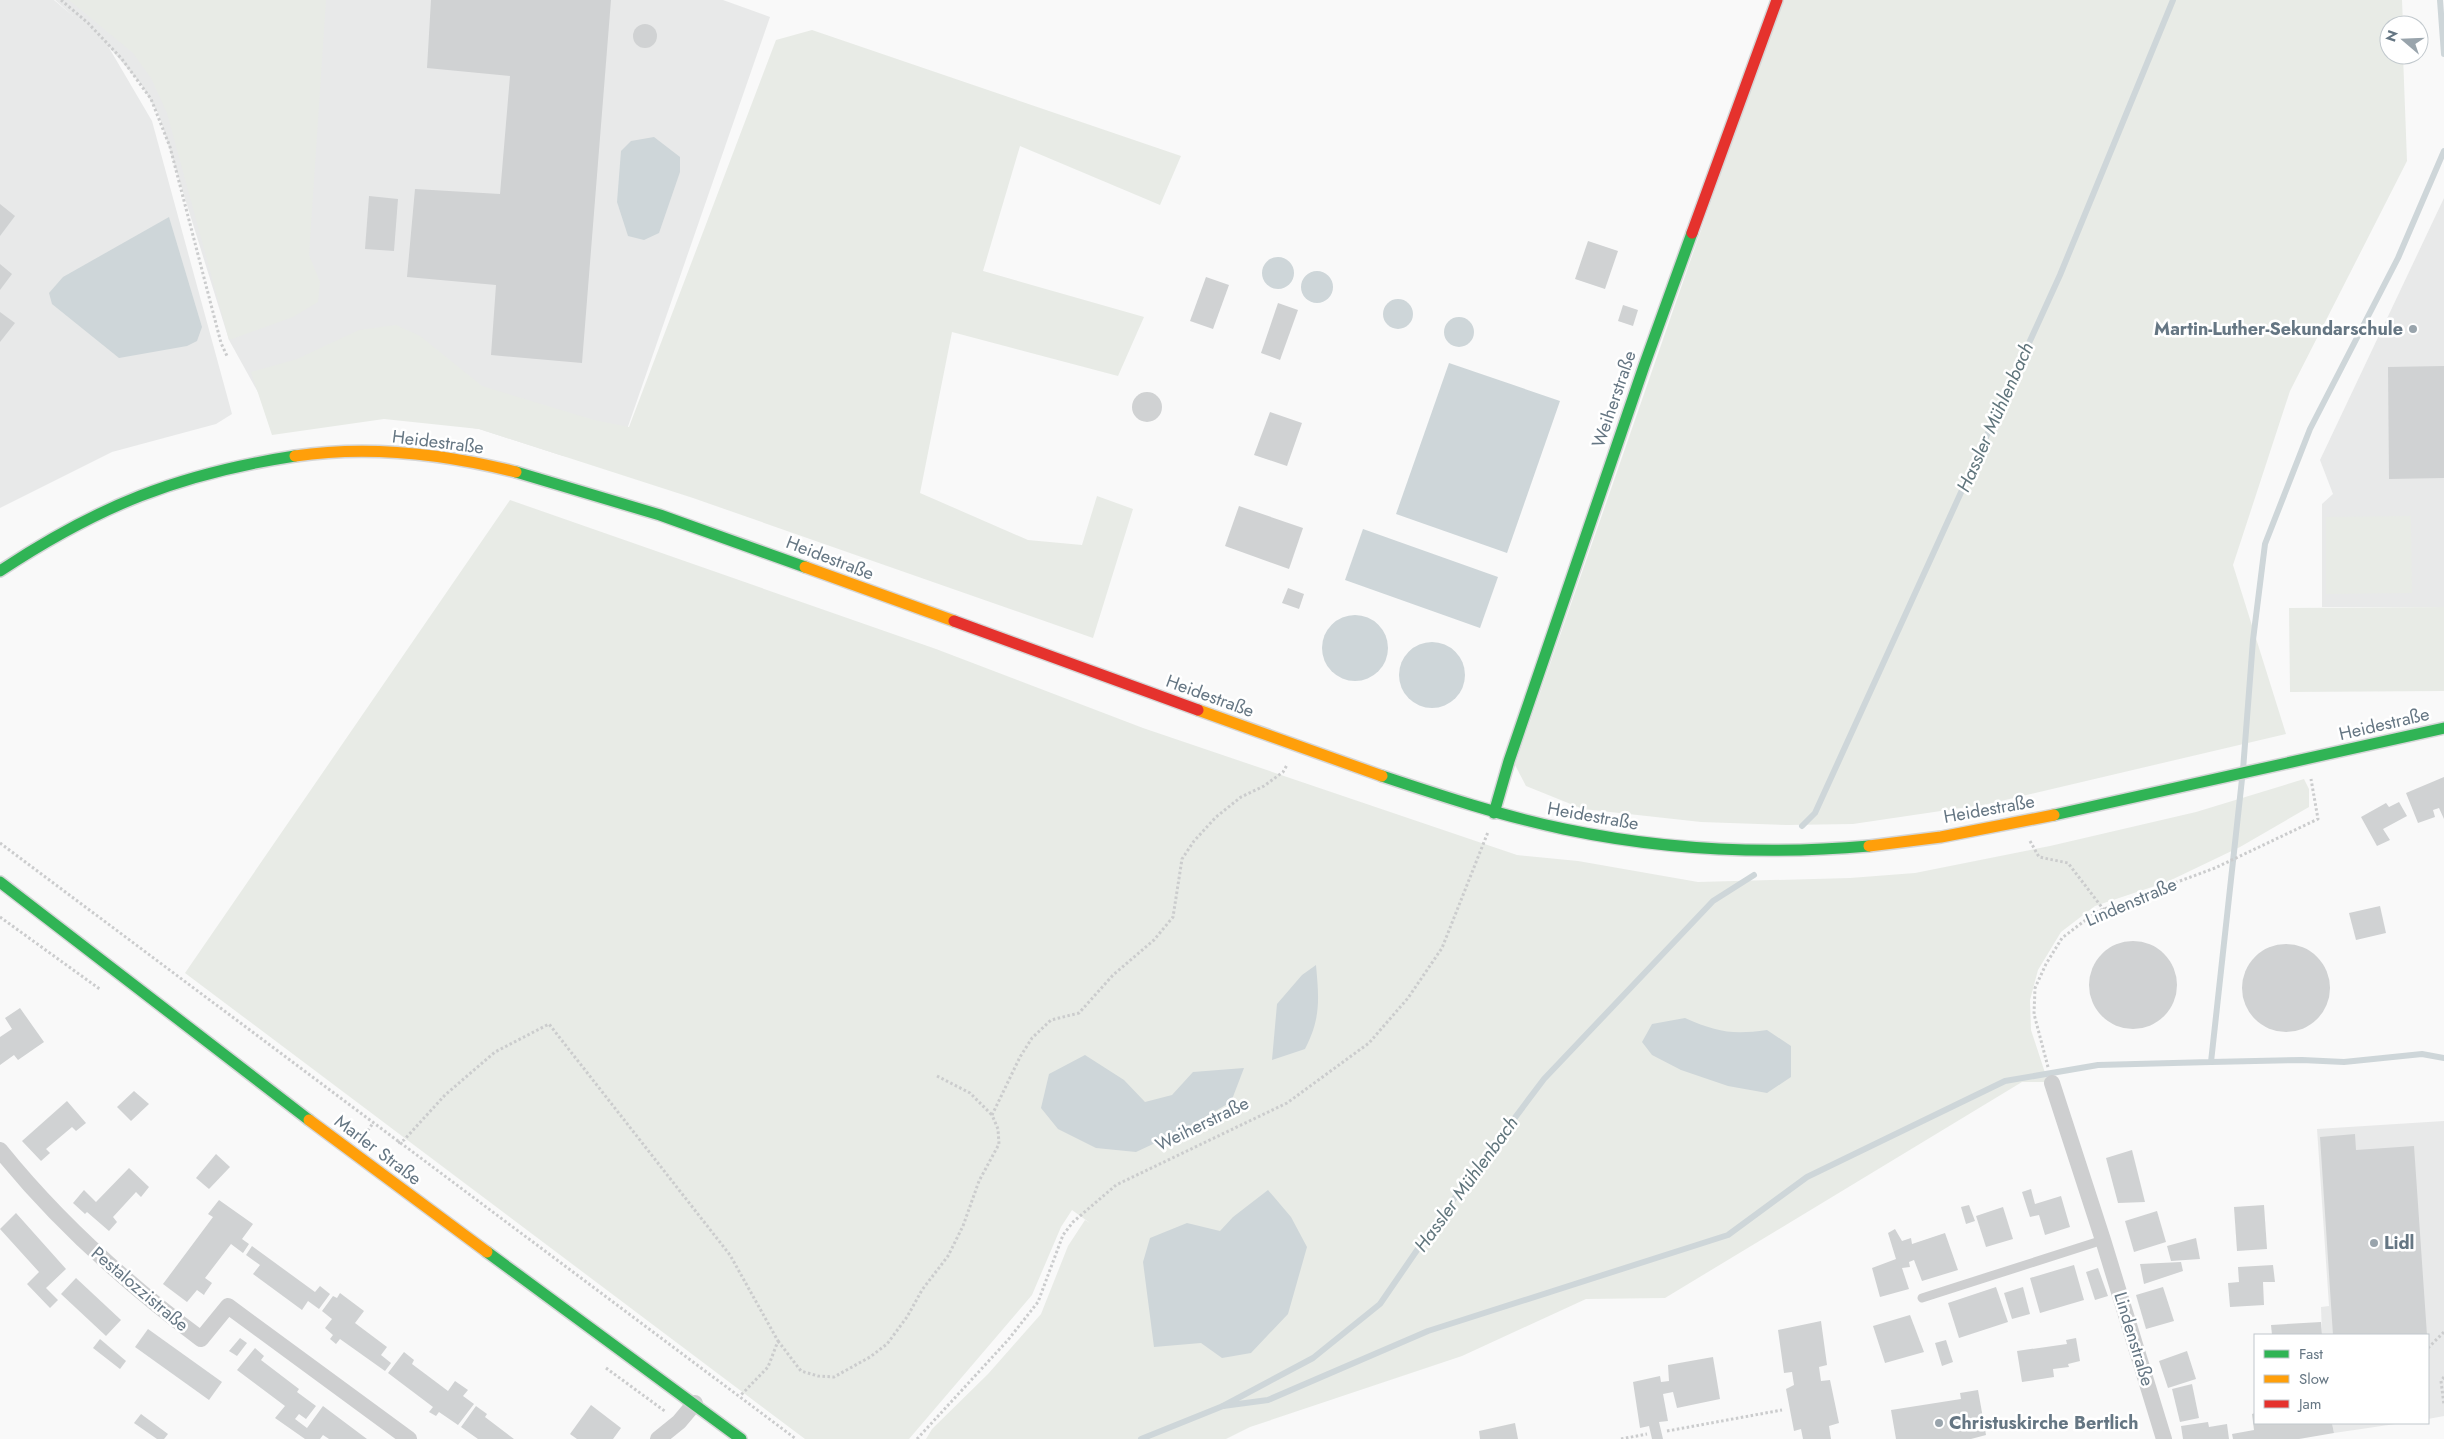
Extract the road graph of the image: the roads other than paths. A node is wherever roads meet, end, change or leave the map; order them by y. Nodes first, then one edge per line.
1 (1777, 0) edge
2 (0, 571) edge
3 (2444, 728) edge
4 (1494, 813) junction
5 (0, 881) edge
6 (2052, 1084) dead end
7 (0, 1150) edge
8 (2103, 1240) junction
9 (1922, 1298) dead end
10 (695, 1403) junction
11 (409, 1439) edge
12 (658, 1439) edge
13 (741, 1439) edge
14 (2164, 1439) edge

1 - 4 main road, Weiherstraße
2 - 4 main road, Heidestraße
3 - 4 main road, Heidestraße
5 - 10 main road, Marler Straße
6 - 8 street, Lindenstraße
7 - 11 street, Pestalozzistraße
8 - 9 lane
8 - 14 street, Lindenstraße
10 - 12 street
10 - 13 main road, Marler Straße

